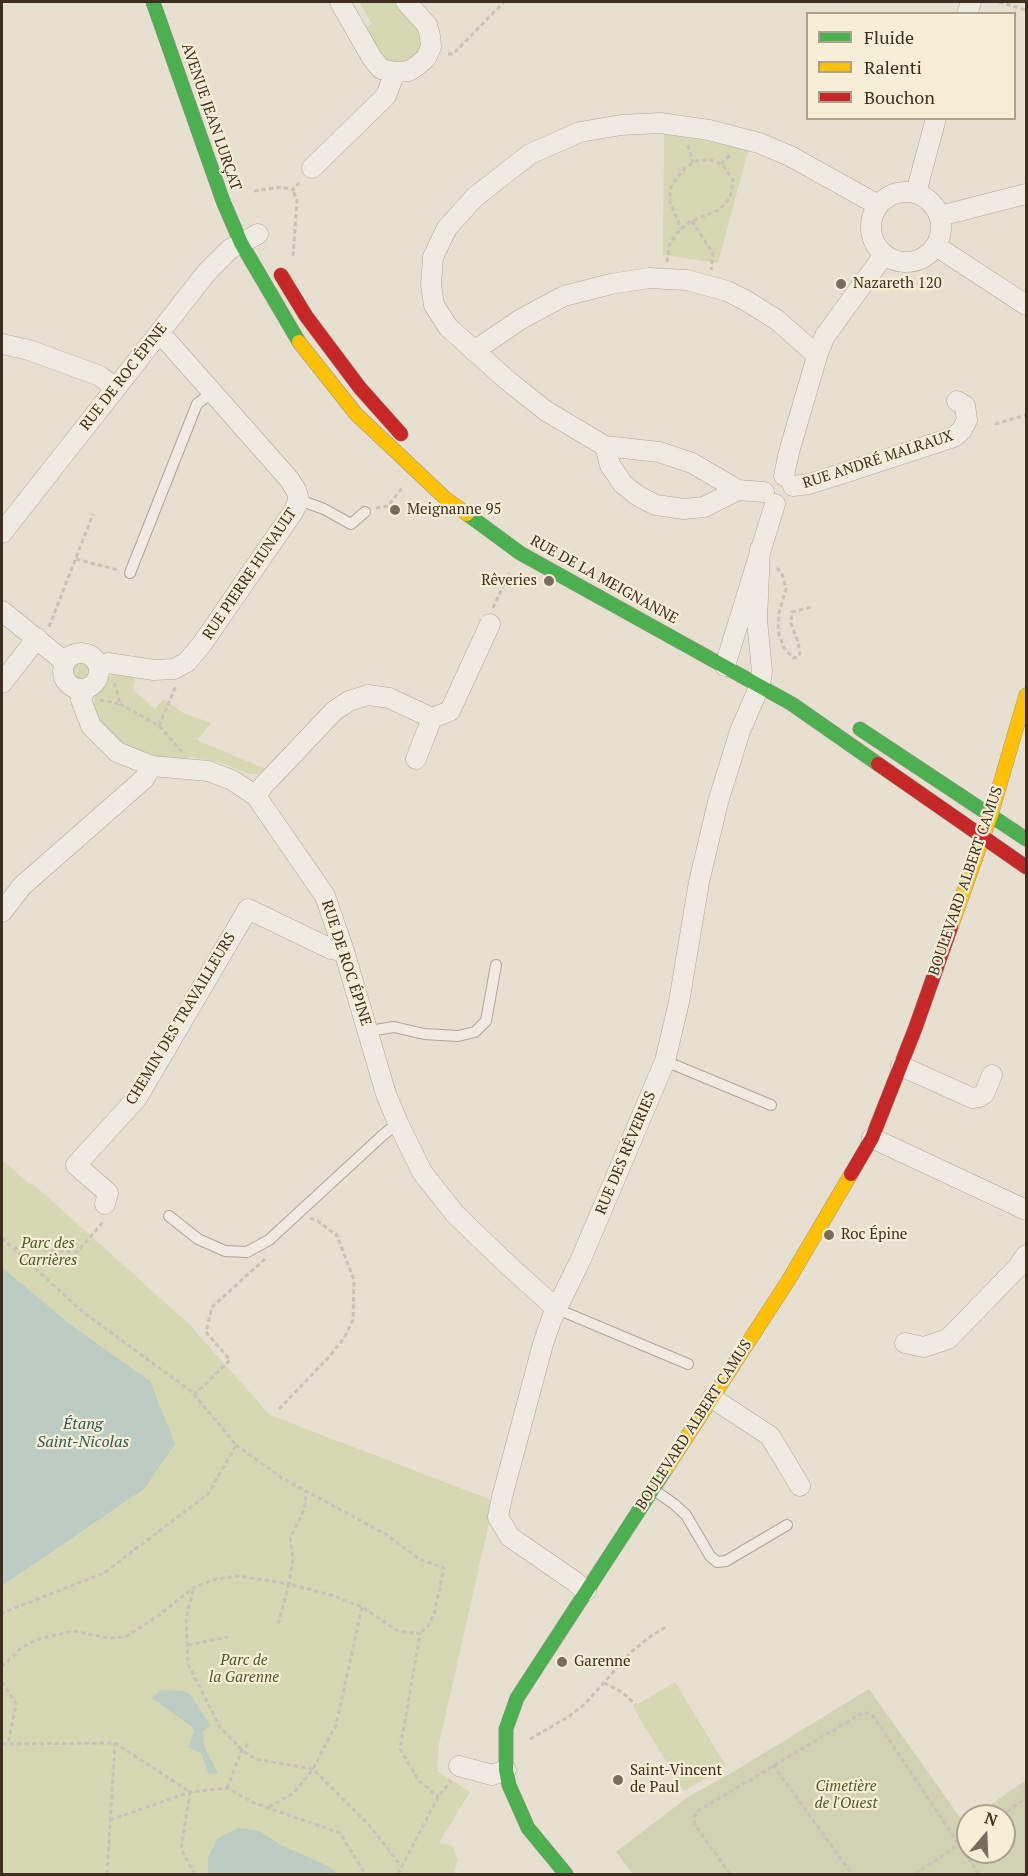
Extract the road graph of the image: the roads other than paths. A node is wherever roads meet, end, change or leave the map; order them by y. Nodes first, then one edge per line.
1 (153, 2) edge
2 (340, 2) edge
3 (406, 2) edge
4 (395, 72) junction
5 (935, 120) edge
6 (312, 168) road end
7 (916, 193) junction
8 (1026, 194) edge
9 (878, 206) junction
10 (940, 216) junction
11 (254, 236) junction
12 (936, 246) junction
13 (884, 255) junction
14 (275, 264) dead end
15 (1026, 305) edge
16 (158, 334) junction
17 (2, 344) edge
18 (474, 351) junction
19 (818, 353) junction
20 (115, 388) junction
21 (211, 393) junction
22 (957, 401) dead end
23 (410, 443) dead end
24 (605, 446) junction
25 (789, 481) junction
26 (738, 490) junction
27 (769, 498) junction
28 (299, 500) junction
29 (365, 512) road end
30 (2, 533) edge
31 (760, 549) junction
32 (130, 573) road end
33 (2, 611) edge
34 (490, 624) road end
35 (42, 635) junction
36 (724, 655) junction
37 (65, 662) junction
38 (106, 671) junction
39 (765, 678) junction
40 (2, 683) edge
41 (89, 694) junction
42 (1026, 694) edge
43 (432, 718) junction
44 (851, 723) dead end
45 (416, 759) dead end
46 (152, 766) junction
47 (256, 796) junction
48 (991, 815) junction
49 (983, 837) junction
50 (1026, 839) edge
51 (1026, 867) edge
52 (2, 912) edge
53 (344, 951) junction
54 (496, 965) dead end
55 (369, 1031) junction
56 (665, 1062) junction
57 (901, 1066) junction
58 (992, 1075) dead end
59 (771, 1105) dead end
60 (398, 1123) junction
61 (872, 1138) junction
62 (105, 1204) road end
63 (1026, 1210) edge
64 (169, 1216) dead end
65 (1026, 1255) edge
66 (559, 1307) junction
67 (905, 1343) dead end
68 (688, 1364) dead end
69 (712, 1398) junction
70 (800, 1486) dead end
71 (652, 1489) junction
72 (787, 1525) dead end
73 (586, 1591) junction
74 (459, 1766) road end
75 (507, 1778) junction
76 (566, 1875) edge

1 - 11 street, AVENUE JEAN LURÇAT
2 - 4 street
3 - 4 street
4 - 6 street
5 - 7 street
7 - 9 street
7 - 10 street
8 - 10 street
9 - 13 street
9 - 18 street
10 - 12 street
11 - 16 street, RUE DE ROC ÉPINE
11 - 36 street, RUE DE LA MEIGNANNE
12 - 13 street
12 - 15 street
13 - 19 street
14 - 23 street
16 - 20 street, RUE DE ROC ÉPINE
16 - 21 street, RUE PIERRE HUNAULT
17 - 20 street
18 - 19 street
18 - 24 street
19 - 25 street
20 - 30 street, RUE DE ROC ÉPINE
21 - 28 street, RUE PIERRE HUNAULT
21 - 32 lane
22 - 25 street, RUE ANDRÉ MALRAUX
24 - 26 street
24 - 26 street
25 - 27 street
26 - 27 street
27 - 31 street
28 - 29 lane
28 - 38 street, RUE PIERRE HUNAULT
31 - 36 street
31 - 39 street
33 - 35 street
34 - 43 street
35 - 37 street
35 - 40 street
36 - 39 street, RUE DE LA MEIGNANNE
37 - 38 street
37 - 41 street
38 - 41 street
39 - 49 street, RUE DE LA MEIGNANNE
39 - 56 street, RUE DES RÊVERIES
41 - 46 street, RUE DE ROC ÉPINE
42 - 48 street, BOULEVARD ALBERT CAMUS
43 - 45 street
43 - 47 street
44 - 48 street
46 - 47 street, RUE DE ROC ÉPINE
46 - 52 street
47 - 53 street, RUE DE ROC ÉPINE
48 - 49 street, BOULEVARD ALBERT CAMUS
48 - 50 street
49 - 51 street, RUE DE LA MEIGNANNE
49 - 57 street, BOULEVARD ALBERT CAMUS
53 - 55 street, RUE DE ROC ÉPINE
53 - 62 street, CHEMIN DES TRAVAILLEURS
54 - 55 lane
55 - 60 street, RUE DE ROC ÉPINE
56 - 59 lane
56 - 66 street, RUE DES RÊVERIES
57 - 58 street
57 - 61 street, BOULEVARD ALBERT CAMUS
60 - 64 lane
60 - 66 street, RUE DE ROC ÉPINE
61 - 63 street
61 - 69 street, BOULEVARD ALBERT CAMUS
65 - 67 street
66 - 68 lane
66 - 73 street, RUE DES RÊVERIES
69 - 70 street
69 - 71 street, BOULEVARD ALBERT CAMUS
71 - 72 lane
71 - 73 street, BOULEVARD ALBERT CAMUS
73 - 75 street, BOULEVARD ALBERT CAMUS
74 - 75 street
75 - 76 street

